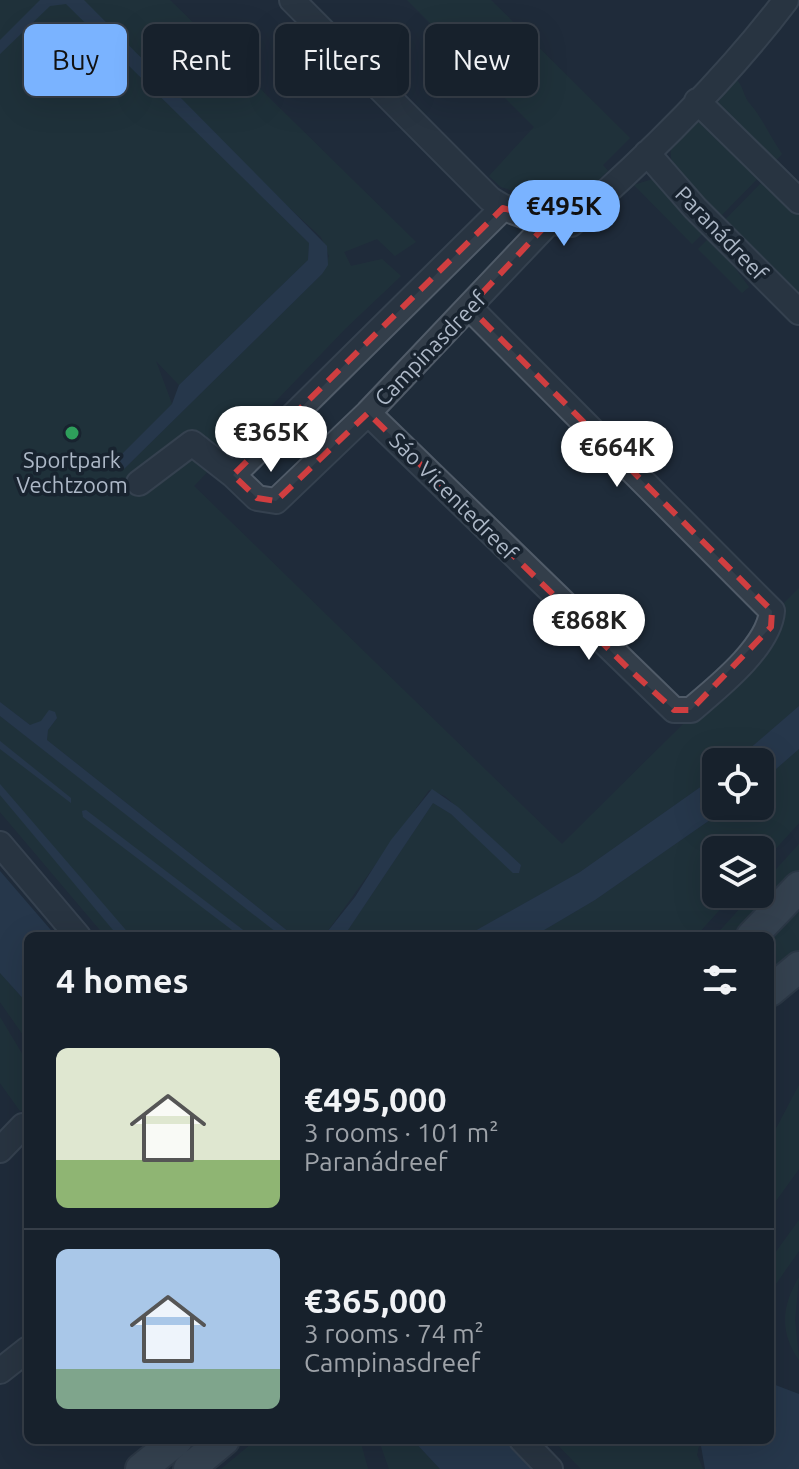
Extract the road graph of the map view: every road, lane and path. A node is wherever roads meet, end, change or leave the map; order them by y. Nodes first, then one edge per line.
1 (292, 0) edge
2 (786, 0) edge
3 (697, 101) junction
4 (647, 153) junction
5 (799, 201) edge
6 (497, 203) junction
7 (549, 222) junction
8 (469, 307) junction
9 (799, 312) edge
10 (368, 413) junction
11 (233, 475) junction
12 (139, 483) dead end
13 (0, 844) edge
14 (799, 887) edge
15 (75, 932) edge
16 (756, 932) edge
17 (799, 967) edge
18 (774, 988) edge
19 (24, 1127) edge
20 (0, 1150) edge
21 (24, 1352) edge
22 (0, 1371) edge
23 (172, 1444) edge
24 (219, 1444) edge
25 (526, 1444) edge
26 (141, 1469) edge
27 (189, 1469) edge
28 (550, 1469) edge

1 - 6 street
2 - 3 street
3 - 4 street
3 - 5 street
4 - 7 street
4 - 9 street, Paranádreef
6 - 7 street
6 - 11 street, Campinasdreef
7 - 8 street, Campinasdreef
8 - 10 street, Campinasdreef
8 - 10 street, Sáo Vicentedreef
10 - 11 street, Campinasdreef
11 - 12 street, Campinasdreef
13 - 15 street
14 - 16 main road
17 - 18 main road
19 - 20 street
21 - 22 street
23 - 26 main road
24 - 27 main road
25 - 28 street

